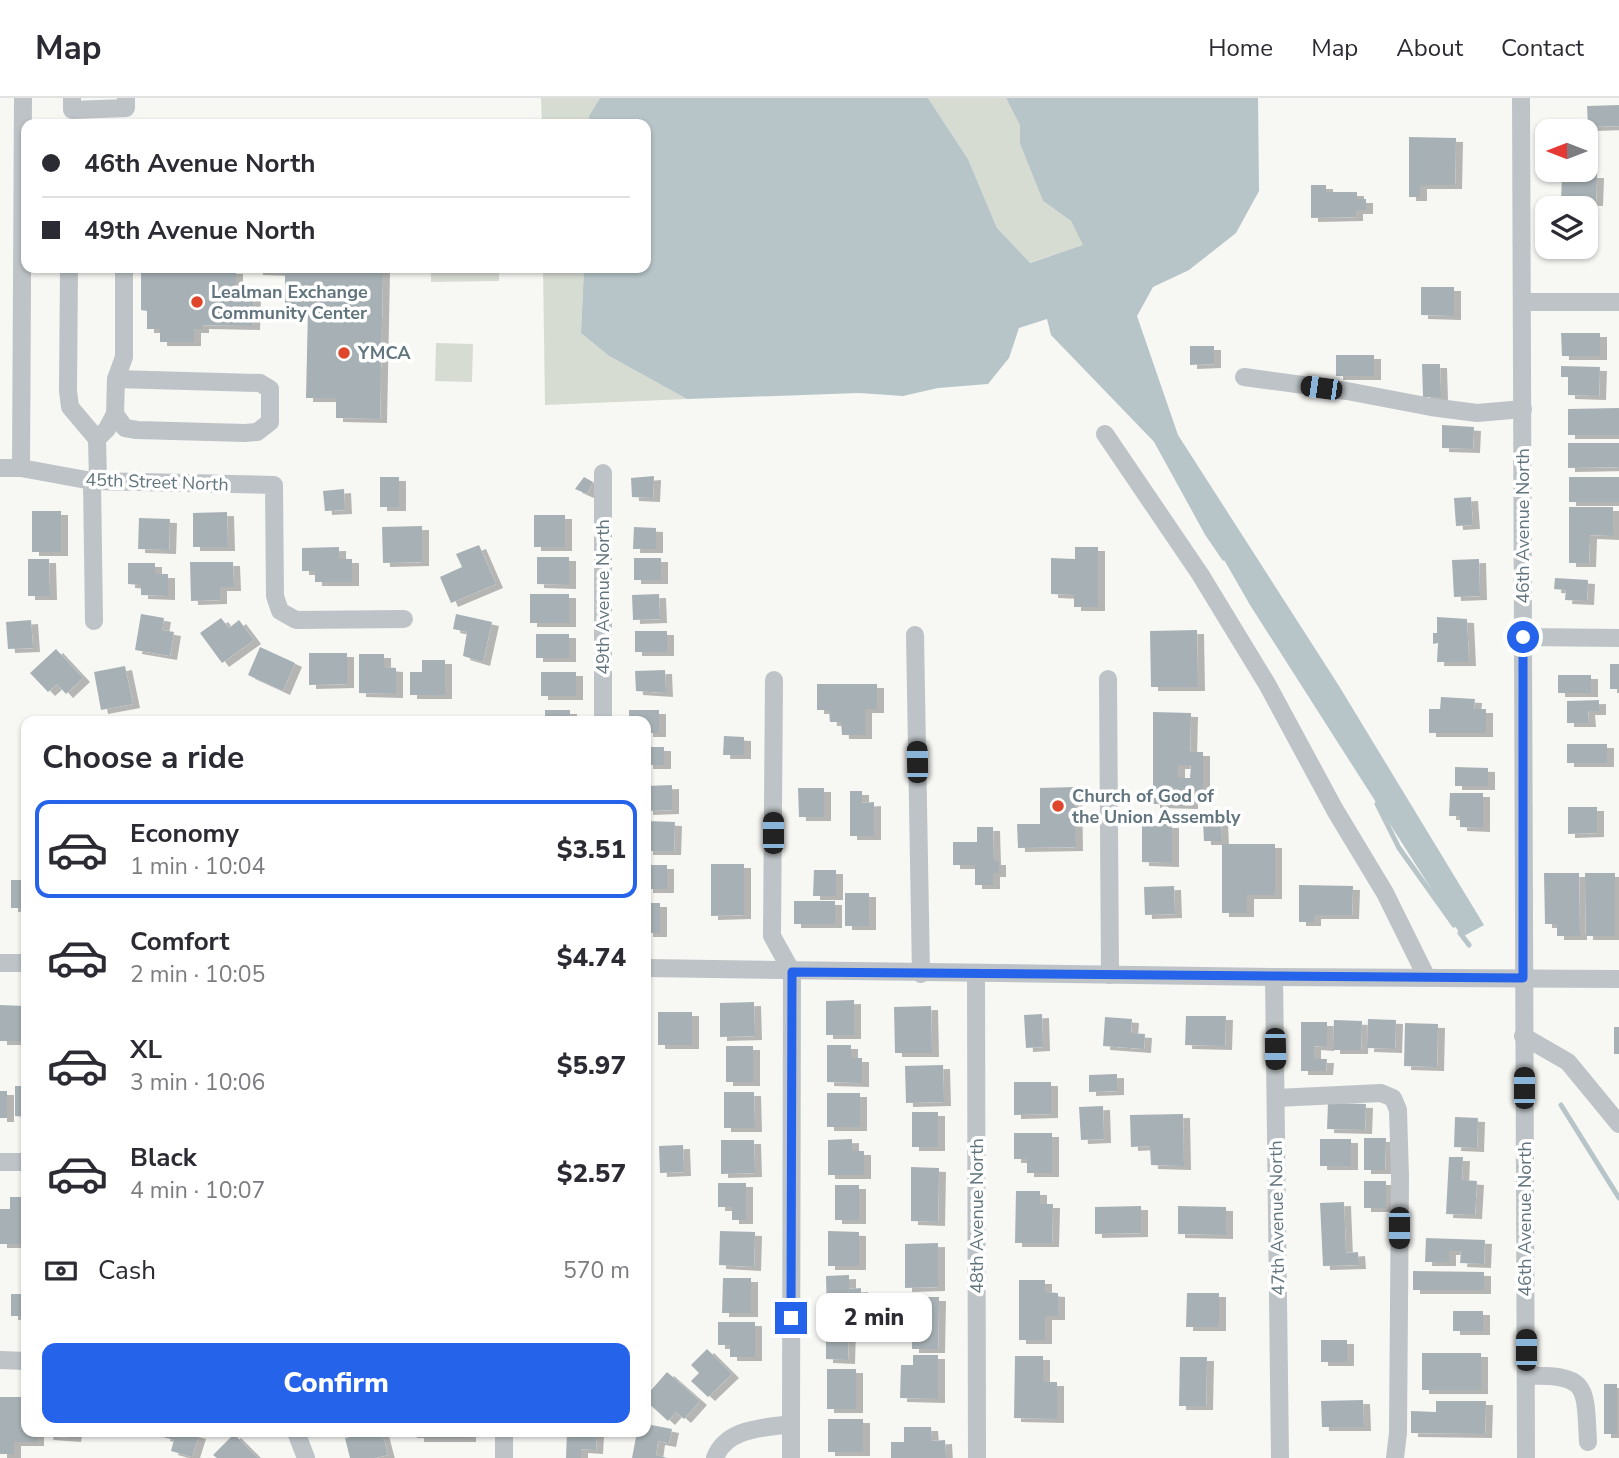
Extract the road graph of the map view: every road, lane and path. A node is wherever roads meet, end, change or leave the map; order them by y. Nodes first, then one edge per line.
1 (23, 98) edge
2 (72, 98) edge
3 (126, 98) edge
4 (1521, 98) edge
5 (23, 119) edge
6 (23, 273) edge
7 (69, 273) edge
8 (124, 273) edge
9 (1523, 302) junction
10 (1619, 302) edge
11 (1244, 377) dead end
12 (116, 379) junction
13 (1523, 409) junction
14 (115, 414) junction
15 (1105, 434) dead end
16 (97, 439) junction
17 (0, 468) edge
18 (21, 468) junction
19 (603, 473) dead end
20 (95, 481) junction
21 (404, 618) dead end
22 (94, 621) dead end
23 (915, 635) dead end
24 (1523, 637) junction
25 (1619, 638) edge
26 (1108, 679) dead end
27 (774, 680) dead end
28 (603, 716) edge
29 (0, 963) edge
30 (21, 963) edge
31 (651, 968) edge
32 (792, 972) junction
33 (921, 974) junction
34 (976, 974) junction
35 (1110, 975) junction
36 (1275, 977) junction
37 (1427, 978) junction
38 (1523, 978) junction
39 (1619, 979) edge
40 (1523, 1036) junction
41 (1276, 1098) junction
42 (1619, 1124) edge
43 (0, 1162) edge
44 (21, 1162) edge
45 (0, 1360) edge
46 (21, 1360) edge
47 (1526, 1376) junction
48 (791, 1424) junction
49 (298, 1437) edge
50 (504, 1437) edge
51 (1587, 1443) dead end
52 (306, 1458) edge
53 (505, 1458) edge
54 (715, 1458) edge
55 (791, 1458) edge
56 (977, 1458) edge
57 (1280, 1458) edge
58 (1395, 1458) edge
59 (1526, 1458) edge

1 - 5 street
2 - 3 street
4 - 9 street, 46th Avenue North
6 - 18 street
7 - 16 street
8 - 12 street
9 - 10 street
9 - 13 street, 46th Avenue North
11 - 13 street
12 - 14 street
12 - 14 street
13 - 24 street, 46th Avenue North
14 - 16 street
15 - 37 street
16 - 20 street
17 - 18 street, 45th Street North
18 - 20 street, 45th Street North
19 - 28 street, 49th Avenue North
20 - 21 street, 45th Street North
20 - 22 street
23 - 33 street
24 - 25 street
24 - 38 street, 46th Avenue North
26 - 35 street
27 - 32 street
29 - 30 street
31 - 32 street
32 - 33 street
32 - 48 street
33 - 34 street
34 - 35 street
34 - 56 street, 48th Avenue North
35 - 36 street
36 - 37 street
36 - 41 street, 47th Avenue North
37 - 38 street
38 - 39 street
38 - 40 street, 46th Avenue North
40 - 42 street
40 - 47 street, 46th Avenue North
41 - 57 street, 47th Avenue North
41 - 58 street
43 - 44 street
45 - 46 street
47 - 51 street
47 - 59 street, 46th Avenue North
48 - 54 street
48 - 55 street
49 - 52 street
50 - 53 street

